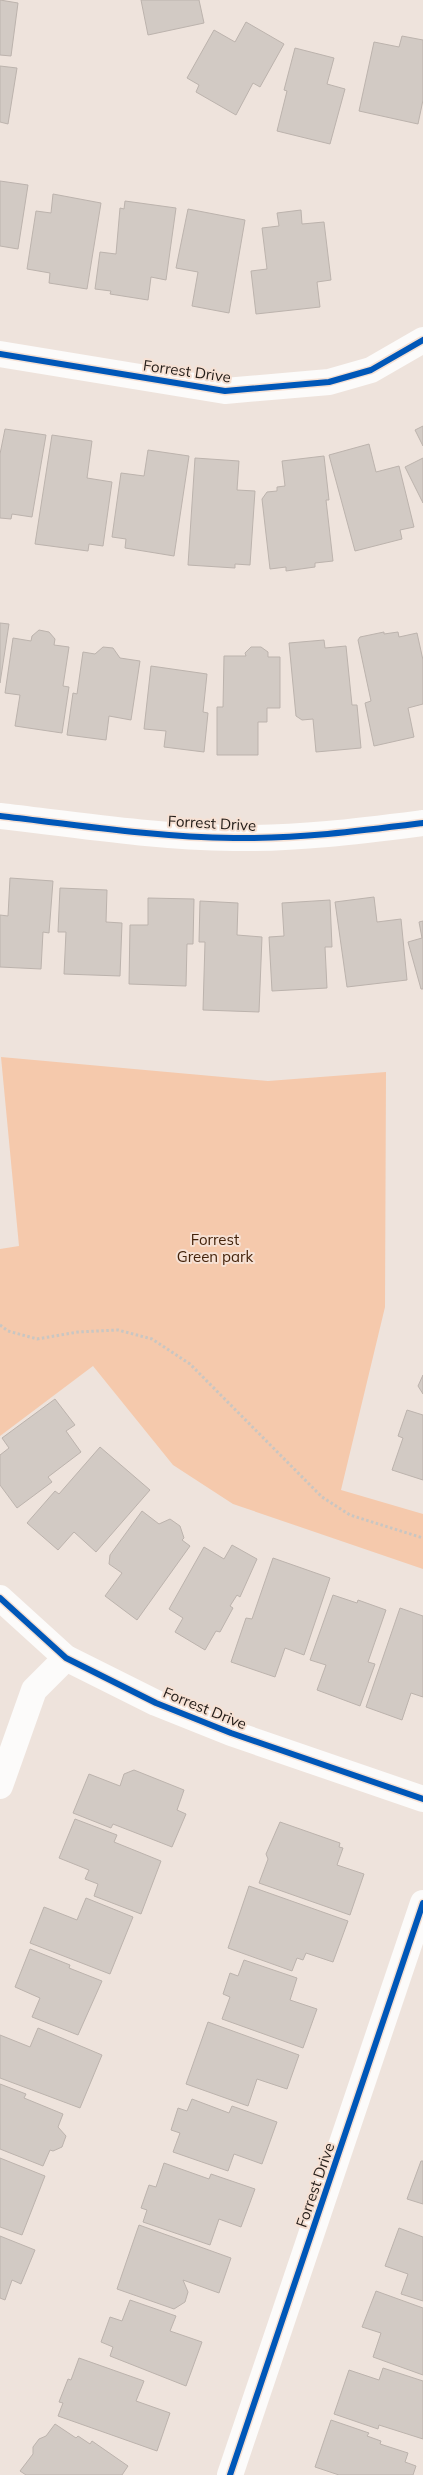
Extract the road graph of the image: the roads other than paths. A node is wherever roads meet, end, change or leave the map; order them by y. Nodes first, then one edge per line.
1 (423, 340) edge
2 (0, 354) edge
3 (0, 816) edge
4 (423, 823) edge
5 (0, 1598) edge
6 (66, 1658) junction
7 (0, 1786) edge
8 (423, 1799) edge
9 (423, 1903) edge
10 (230, 2475) edge

1 - 2 street, Forrest Drive
3 - 4 street, Forrest Drive
5 - 6 street, Forrest Drive
6 - 7 street
6 - 8 street, Forrest Drive
9 - 10 street, Forrest Drive

